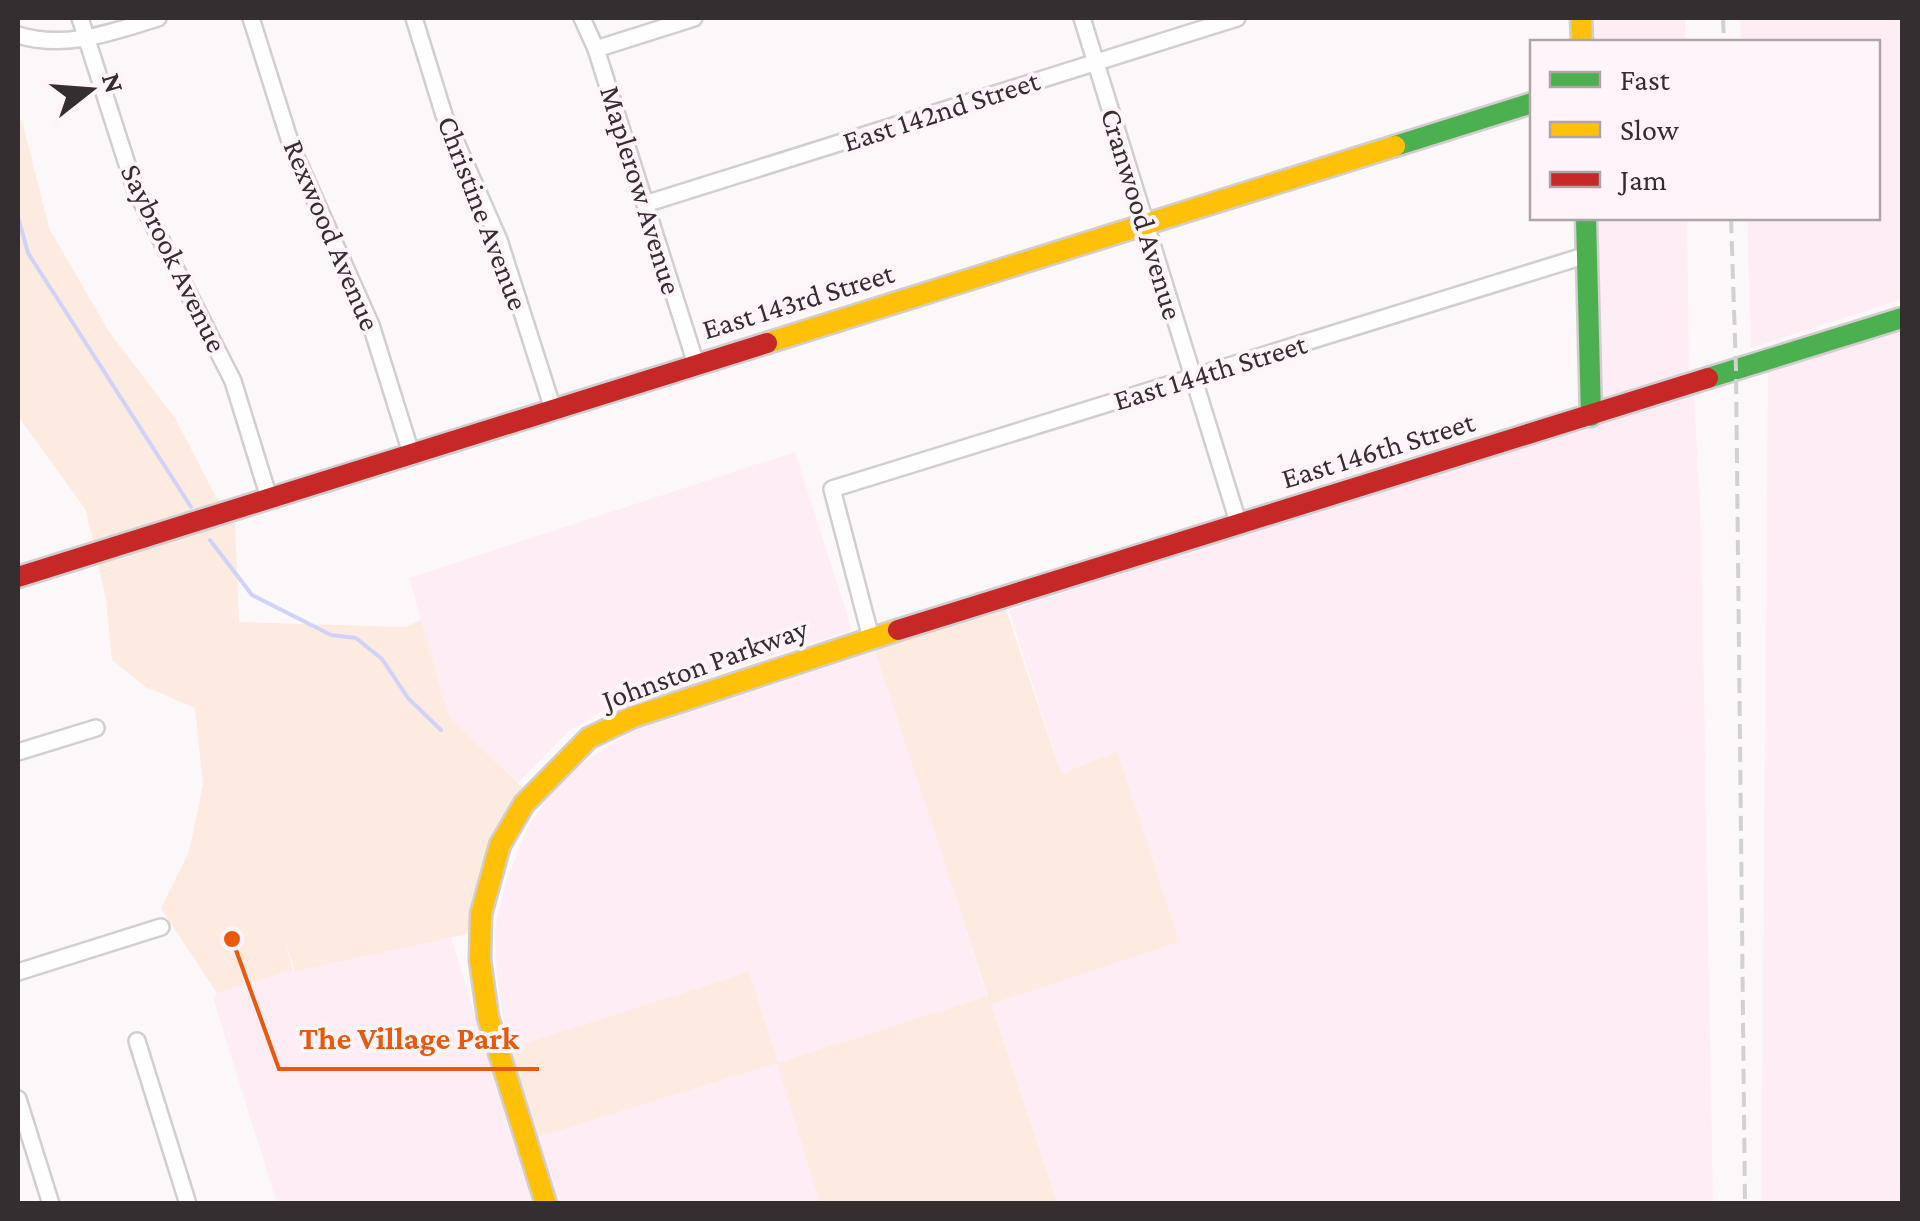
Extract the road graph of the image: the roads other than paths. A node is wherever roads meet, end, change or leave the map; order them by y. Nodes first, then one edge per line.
1 (80, 18) edge
2 (158, 18) edge
3 (251, 18) edge
4 (414, 18) edge
5 (582, 18) edge
6 (694, 18) edge
7 (1082, 18) edge
8 (1237, 18) edge
9 (18, 35) edge
10 (87, 40) junction
11 (596, 49) junction
12 (1096, 62) junction
13 (1530, 104) edge
14 (645, 204) junction
15 (1586, 220) edge
16 (1145, 224) junction
17 (1587, 255) junction
18 (1902, 318) edge
19 (696, 364) junction
20 (1192, 377) junction
21 (553, 409) junction
22 (1590, 416) junction
23 (411, 454) junction
24 (269, 498) junction
25 (1239, 525) junction
26 (18, 577) edge
27 (871, 638) junction
28 (96, 728) dead end
29 (18, 752) edge
30 (161, 927) dead end
31 (18, 972) edge
32 (137, 1041) dead end
33 (18, 1099) edge
34 (51, 1204) edge
35 (188, 1204) edge
36 (546, 1204) edge

1 - 10 street, Saybrook Avenue
2 - 10 street
3 - 23 street, Rexwood Avenue
4 - 21 street, Christine Avenue
5 - 11 street, Maplerow Avenue
6 - 11 street
7 - 12 street, Cranwood Avenue
8 - 12 street, East 142nd Street
9 - 10 street
10 - 24 street, Saybrook Avenue
11 - 14 street, Maplerow Avenue
12 - 14 street, East 142nd Street
12 - 16 street, Cranwood Avenue
13 - 16 street, East 143rd Street
14 - 19 street, Maplerow Avenue
15 - 17 street
16 - 19 street, East 143rd Street
16 - 20 street, Cranwood Avenue
17 - 20 street, East 144th Street
17 - 22 street
18 - 22 street, East 146th Street
19 - 21 street, East 143rd Street
20 - 25 street, Cranwood Avenue
20 - 27 street, East 144th Street
21 - 23 street, East 143rd Street
22 - 25 street, East 146th Street
23 - 24 street, East 143rd Street
24 - 26 street, East 143rd Street
25 - 27 street, East 146th Street
27 - 36 street, Johnston Parkway
28 - 29 street
30 - 31 street
32 - 35 street
33 - 34 street

